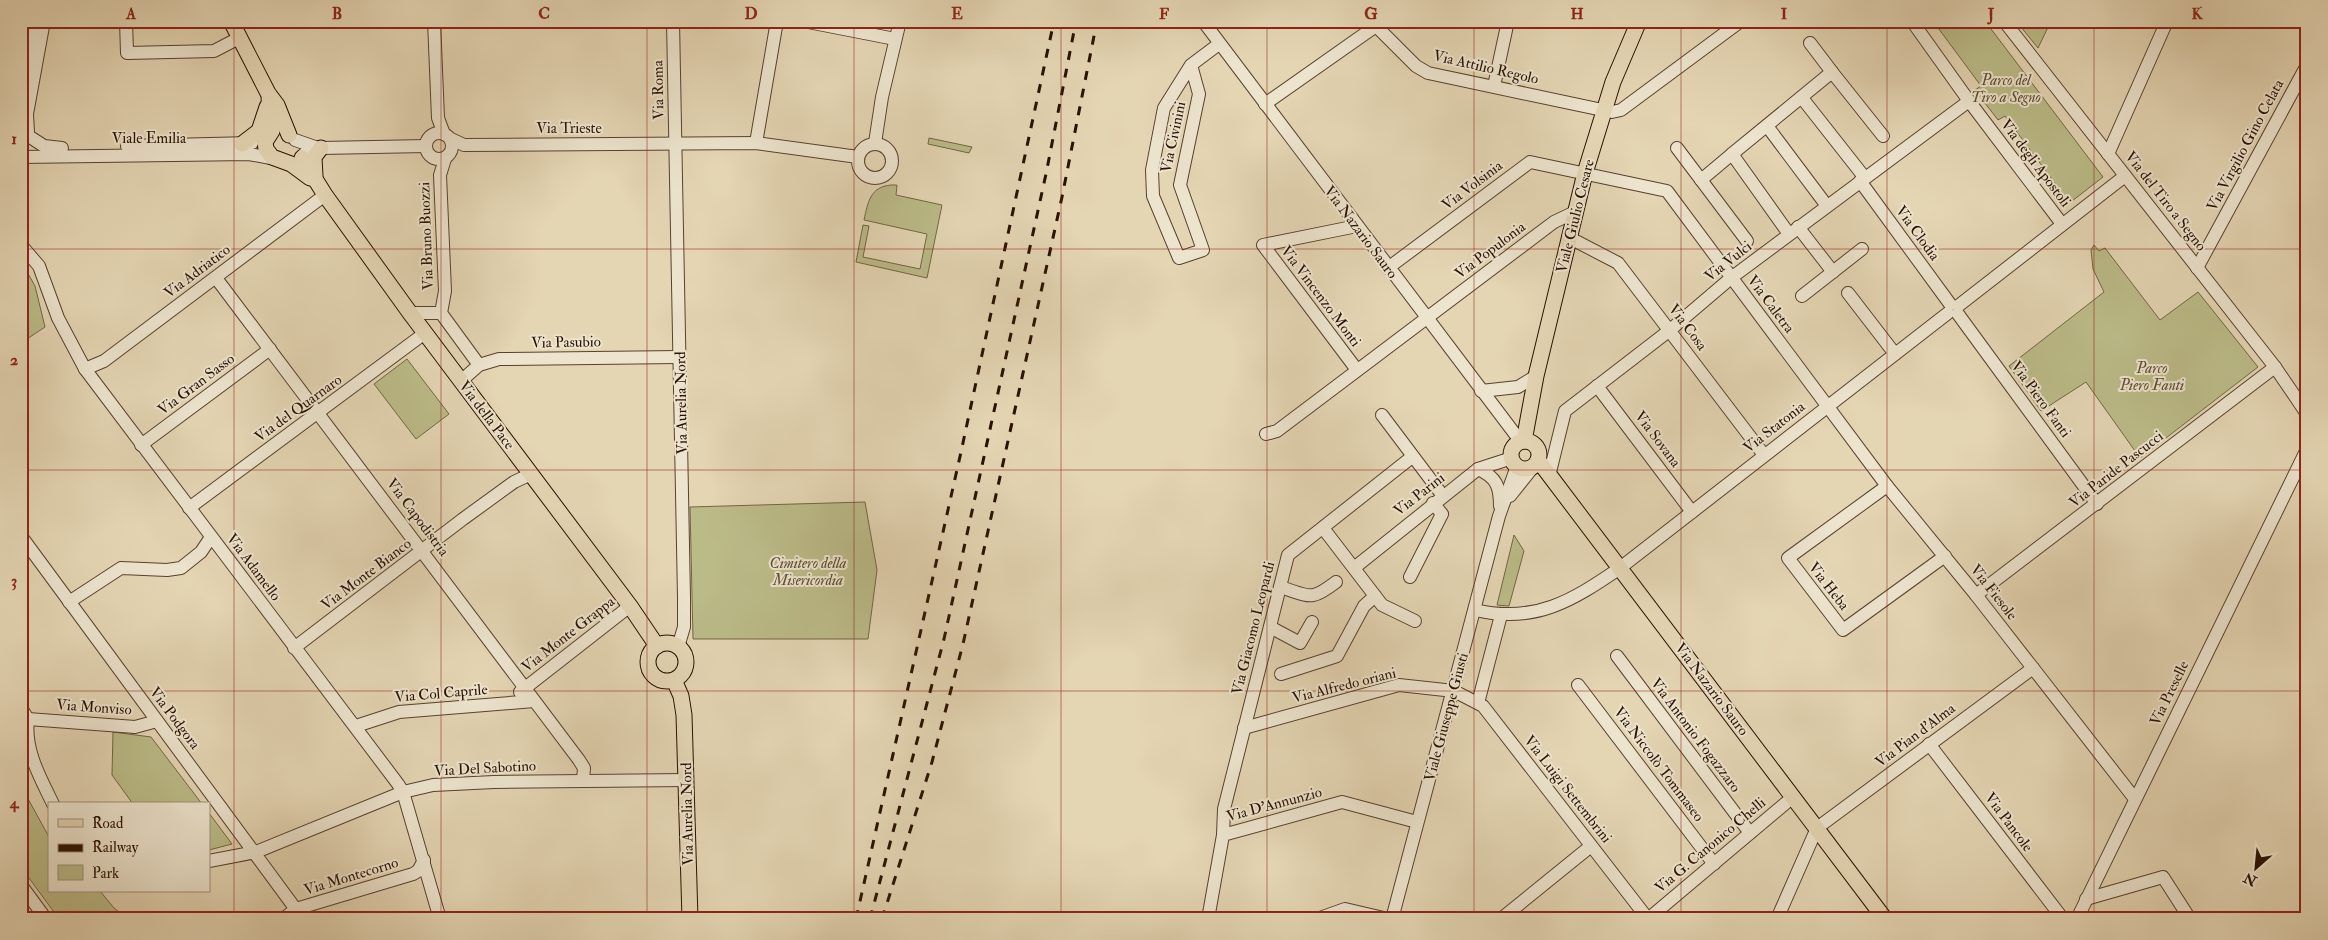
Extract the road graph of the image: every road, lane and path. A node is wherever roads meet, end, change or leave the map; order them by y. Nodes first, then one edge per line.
1 (33, 21) edge
2 (44, 21) edge
3 (126, 21) edge
4 (231, 21) edge
5 (434, 21) edge
6 (673, 21) edge
7 (776, 21) edge
8 (803, 21) edge
9 (900, 21) edge
10 (1508, 21) edge
11 (1741, 21) edge
12 (2004, 21) edge
13 (2167, 21) edge
14 (1206, 22) edge
15 (1638, 23) edge
16 (1380, 24) edge
17 (1914, 24) dead end
18 (239, 38) junction
19 (894, 39) junction
20 (1810, 43) dead end
21 (1219, 44) junction
22 (1191, 65) junction
23 (2307, 65) edge
24 (1832, 72) junction
25 (21, 82) edge
26 (1494, 86) junction
27 (268, 92) junction
28 (1802, 98) junction
29 (1968, 101) junction
30 (1265, 104) junction
31 (1603, 111) junction
32 (1768, 126) junction
33 (26, 131) edge
34 (270, 135) junction
35 (447, 136) junction
36 (1883, 136) dead end
37 (292, 138) junction
38 (689, 143) junction
39 (756, 143) junction
40 (875, 143) junction
41 (242, 144) junction
42 (676, 144) junction
43 (426, 146) junction
44 (320, 148) junction
45 (1677, 148) dead end
46 (1732, 154) junction
47 (2108, 154) junction
48 (21, 157) edge
49 (858, 157) junction
50 (675, 158) junction
51 (276, 159) junction
52 (445, 159) junction
53 (298, 160) junction
54 (1585, 174) junction
55 (2125, 176) junction
56 (1701, 180) junction
57 (1862, 180) junction
58 (319, 185) junction
59 (1827, 206) junction
60 (1575, 212) junction
61 (2062, 224) junction
62 (1357, 226) junction
63 (1794, 231) junction
64 (1568, 237) junction
65 (1747, 241) dead end
66 (21, 245) edge
67 (1862, 249) dead end
68 (1388, 268) junction
69 (2197, 268) junction
70 (1833, 272) junction
71 (216, 278) junction
72 (1731, 278) junction
73 (1848, 293) dead end
74 (1802, 296) dead end
75 (1954, 309) junction
76 (410, 312) junction
77 (441, 313) junction
78 (1426, 318) junction
79 (1670, 330) junction
80 (425, 333) junction
81 (270, 349) junction
82 (1895, 354) junction
83 (680, 357) junction
84 (479, 364) junction
85 (2275, 367) junction
86 (85, 369) junction
87 (1357, 370) junction
88 (1536, 376) junction
89 (461, 381) junction
90 (1598, 386) junction
91 (1481, 391) junction
92 (2304, 404) edge
93 (1827, 407) junction
94 (318, 413) junction
95 (2307, 414) edge
96 (1382, 415) dead end
97 (1530, 417) junction
98 (1266, 434) dead end
99 (1522, 442) junction
100 (141, 445) junction
101 (2307, 449) edge
102 (1764, 455) junction
103 (1412, 457) junction
104 (1537, 459) junction
105 (1514, 462) junction
106 (2307, 466) edge
107 (1478, 469) junction
108 (531, 474) junction
109 (1549, 476) junction
110 (2290, 482) junction
111 (1887, 486) junction
112 (1438, 500) junction
113 (2097, 504) junction
114 (189, 508) junction
115 (1692, 512) junction
116 (1499, 516) junction
117 (1323, 528) junction
118 (21, 536) edge
119 (211, 537) junction
120 (423, 551) junction
121 (1946, 556) junction
122 (1354, 568) junction
123 (1620, 568) junction
124 (1410, 576) dead end
125 (1336, 582) dead end
126 (1280, 587) junction
127 (1976, 595) junction
128 (1375, 596) junction
129 (69, 602) junction
130 (630, 606) junction
131 (1475, 610) junction
132 (1500, 616) junction
133 (1416, 621) dead end
134 (1312, 622) dead end
135 (1270, 627) junction
136 (1300, 643) junction
137 (657, 646) junction
138 (678, 647) junction
139 (294, 648) junction
140 (1617, 656) dead end
141 (1308, 665) junction
142 (2033, 668) junction
143 (1281, 674) dead end
144 (674, 680) junction
145 (1578, 685) dead end
146 (525, 688) junction
147 (1454, 690) junction
148 (534, 701) junction
149 (1478, 703) junction
150 (502, 704) junction
151 (25, 714) edge
152 (157, 721) junction
153 (356, 726) junction
154 (1244, 728) junction
155 (1929, 744) junction
156 (583, 780) junction
157 (687, 780) junction
158 (403, 792) junction
159 (1793, 796) junction
160 (2135, 799) junction
161 (52, 802) edge
162 (1417, 822) junction
163 (1817, 828) junction
164 (1750, 833) junction
165 (1223, 835) junction
166 (1591, 846) junction
167 (256, 852) junction
168 (424, 860) junction
169 (210, 862) edge
170 (1714, 864) junction
171 (21, 885) edge
172 (2086, 899) junction
173 (300, 914) edge
174 (46, 919) edge
175 (283, 919) edge
176 (440, 919) edge
177 (690, 919) edge
178 (1208, 919) edge
179 (1317, 919) edge
180 (1388, 919) edge
181 (1392, 919) edge
182 (1501, 919) edge
183 (1648, 919) edge
184 (1777, 919) edge
185 (1885, 919) edge
186 (2063, 919) edge
187 (2076, 919) edge
188 (2190, 919) edge

1 - 25 street
2 - 33 street
3 - 18 street
4 - 18 main road
5 - 35 street
6 - 42 street, Via Roma
7 - 39 street
8 - 19 street
9 - 19 street
10 - 26 street
11 - 31 street
12 - 47 street, Via del Tiro a Segno
13 - 47 street
14 - 21 street, Via Nazario Sauro
15 - 31 main road, Viale Giulio Cesare
16 - 26 street, Via Attilio Regolo
16 - 30 street
17 - 29 street, Via degli Apostoli
18 - 27 main road
19 - 40 street
20 - 24 street
21 - 22 street, Via Civinini
21 - 30 street, Via Nazario Sauro
22 - 22 street, Via Civinini
23 - 69 street, Via Virgilio Gino Celata
24 - 28 street
24 - 36 street
26 - 31 street, Via Attilio Regolo
27 - 34 main road
27 - 37 main road
27 - 41 main road
28 - 32 street
28 - 57 street, Via Clodia
29 - 57 street, Via Vulci
29 - 61 street, Via degli Apostoli
30 - 62 street, Via Nazario Sauro
31 - 54 main road, Viale Giulio Cesare
32 - 46 street
32 - 59 street
33 - 41 street, Viale Emilia
33 - 48 street, Viale Emilia
34 - 37 main road
34 - 41 street, Viale Emilia
34 - 51 main road
35 - 42 street, Via Trieste
35 - 43 street
35 - 52 street
37 - 44 street
37 - 53 main road
38 - 39 street, Via Trieste
38 - 42 street, Via Trieste
38 - 50 street
39 - 49 street, Via Trieste
40 - 49 street
40 - 49 street
42 - 50 street, Via Roma
43 - 44 street
43 - 52 street
44 - 53 street
44 - 58 main road
45 - 56 street
46 - 56 street
46 - 63 street
47 - 55 street, Via del Tiro a Segno
48 - 51 street, Viale Emilia
50 - 83 street, Via Aurelia Nord
51 - 53 main road, Via della Pace
52 - 77 street, Via Bruno Buozzi
53 - 58 main road, Via della Pace
54 - 60 main road, Viale Giulio Cesare
54 - 68 street, Via Volsinia
54 - 72 street, Via Caletra
55 - 61 street, Via Statonia
55 - 69 street, Via del Tiro a Segno
56 - 65 street
57 - 59 street, Via Vulci
57 - 75 street, Via Clodia
58 - 71 street, Via Adriatico
58 - 76 main road, Via della Pace
59 - 63 street, Via Vulci
60 - 64 main road, Viale Giulio Cesare
60 - 78 street, Via Populonia
61 - 75 street, Via Statonia
62 - 68 street, Via Nazario Sauro
62 - 87 street, Via Vincenzo Monti
63 - 70 street
63 - 72 street, Via Vulci
64 - 79 street, Via Cosa
64 - 88 main road, Viale Giulio Cesare
66 - 86 street, Via Adamello
67 - 70 street
68 - 78 street, Via Nazario Sauro
69 - 85 street, Via del Tiro a Segno
70 - 74 street
71 - 81 street, Via Capodistria
71 - 86 street, Via Adriatico
72 - 79 street, Via Vulci
72 - 93 street, Via Caletra
73 - 82 street
75 - 82 street, Via Statonia
75 - 113 street, Via Piero Fanti
76 - 77 street, Via Bruno Buozzi
76 - 80 main road, Via della Pace
77 - 84 street
78 - 87 street, Via Populonia
78 - 91 street, Via Nazario Sauro
79 - 90 street, Via Vulci
79 - 102 street, Via Cosa
80 - 89 main road, Via della Pace
80 - 94 street, Via del Quarnaro
81 - 94 street, Via Capodistria
81 - 100 street, Via Gran Sasso
82 - 93 street, Via Statonia
83 - 84 street, Via Pasubio
83 - 138 street, Via Aurelia Nord
84 - 89 street
85 - 92 street, Via del Tiro a Segno
85 - 113 street, Via Paride Pascucci
86 - 100 street, Via Adamello
87 - 98 street, Via Populonia
88 - 91 street
88 - 97 main road, Viale Giulio Cesare
89 - 108 main road, Via della Pace
90 - 109 street, Via Vulci
90 - 115 street, Via Sovana
91 - 99 street, Via Nazario Sauro
92 - 95 street, Via del Tiro a Segno
93 - 102 street, Via Statonia
93 - 111 street, Via Fiesole
94 - 114 street, Via del Quarnaro
94 - 120 street, Via Capodistria
96 - 103 street
97 - 99 main road, Viale Giulio Cesare
97 - 104 main road, Viale Giulio Cesare
99 - 104 main road
99 - 105 main road, Viale Giuseppe Giusti
100 - 114 street, Via Adamello
101 - 110 street, Via Preselle
102 - 115 street, Via Statonia
103 - 112 street
103 - 117 street, Via Giacomo Leopardi
104 - 105 main road
104 - 109 main road, Via Nazario Sauro
104 - 116 street, Viale Giuseppe Giusti
105 - 107 street, Via Parini
105 - 116 street, Viale Giuseppe Giusti
106 - 110 street, Via Preselle
107 - 112 street, Via Parini
107 - 116 street
108 - 120 street, Via Monte Bianco
108 - 130 main road, Via della Pace
109 - 123 main road, Via Nazario Sauro
110 - 160 street, Via Preselle
111 - 121 street, Via Fiesole
111 - 121 street, Via Heba
112 - 122 street, Via Parini
112 - 124 street
113 - 127 street, Via Paride Pascucci
114 - 119 street, Via Adamello
115 - 123 street, Via Statonia
116 - 131 street, Viale Giuseppe Giusti
117 - 122 street
117 - 126 street, Via Giacomo Leopardi
118 - 129 street, Via Podgora
119 - 129 street
119 - 139 street, Via Adamello
120 - 139 street, Via Monte Bianco
120 - 146 street, Via Capodistria
121 - 127 street, Via Fiesole
122 - 128 street
123 - 132 street, Via Statonia
123 - 159 main road, Via Nazario Sauro
125 - 126 street
126 - 135 street, Via Giacomo Leopardi
127 - 142 street, Via Fiesole
128 - 133 street
128 - 141 street
129 - 152 street, Via Podgora
130 - 137 main road, Via della Pace
130 - 146 street, Via Monte Grappa
131 - 132 street, Via Statonia
131 - 147 street, Viale Giuseppe Giusti
132 - 149 street
134 - 136 street
135 - 136 street
135 - 154 street, Via Giacomo Leopardi
136 - 141 street
137 - 138 main road
137 - 144 main road
138 - 144 main road, Via Aurelia Nord
139 - 153 street, Via Adamello
140 - 164 street, Via Antonio Fogazzaro
141 - 143 street
142 - 155 street, Via Pian d'Alma
142 - 160 street, Via Fiesole
144 - 157 main road, Via Aurelia Nord
145 - 170 street, Via Niccolò Tommaseo
146 - 148 street, Via Capodistria
146 - 150 street, Via Col Caprile
147 - 149 street, Via Luigi Settembrini
147 - 154 street, Via Alfredo oriani
147 - 162 street, Viale Giuseppe Giusti
148 - 150 street, Via Col Caprile
148 - 156 street, Via Capodistria
149 - 166 street, Via Luigi Settembrini
150 - 153 street, Via Col Caprile
151 - 152 street, Via Monviso
151 - 161 street
152 - 167 street, Via Podgora
153 - 158 street, Via Adamello
154 - 165 street, Via Giacomo Leopardi
155 - 163 street, Via Pian d'Alma
155 - 186 street, Via Pancole
156 - 157 street, Via Del Sabotino
156 - 158 street, Via Del Sabotino
157 - 177 main road, Via Aurelia Nord
158 - 167 street, Via Del Sabotino
158 - 168 street, Via Adamello
159 - 163 main road, Via Nazario Sauro
159 - 164 street, Via G. Canonico Chelli
160 - 172 street, Via Preselle
162 - 165 street, Via D'Annunzio
162 - 181 street, Viale Giuseppe Giusti
163 - 184 street
163 - 185 main road, Via Nazario Sauro
164 - 170 street, Via G. Canonico Chelli
165 - 178 street, Via D'Annunzio
166 - 182 street
166 - 183 street, Via Luigi Settembrini
167 - 169 street, Via Del Sabotino
167 - 173 street, Via Podgora
168 - 173 street, Via Montecorno
168 - 176 street, Via Adamello
170 - 183 street, Via G. Canonico Chelli
171 - 174 street
172 - 187 street, Via Preselle
172 - 188 street
173 - 175 street, Via Montecorno
179 - 180 street

